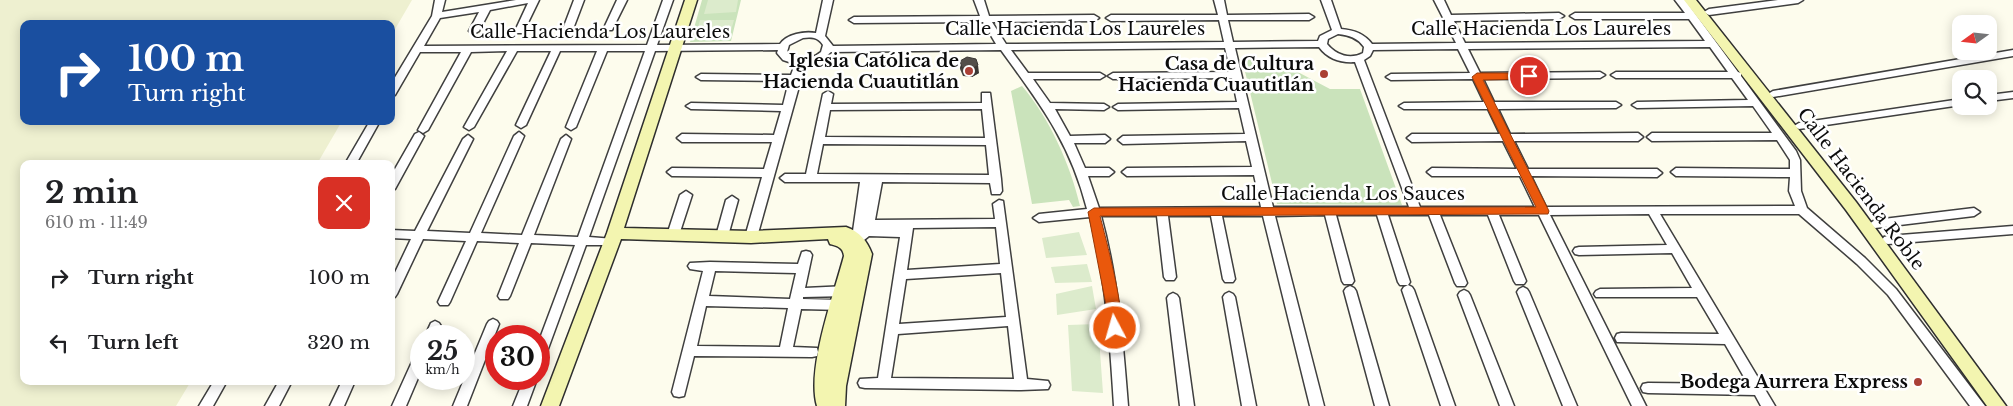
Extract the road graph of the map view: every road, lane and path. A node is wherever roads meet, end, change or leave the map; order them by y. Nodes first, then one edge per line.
1 (440, 0) edge
2 (533, 0) edge
3 (579, 0) edge
4 (622, 0) edge
5 (668, 0) edge
6 (691, 0) edge
7 (828, 0) edge
8 (979, 0) edge
9 (1219, 0) edge
10 (1326, 0) edge
11 (1439, 0) edge
12 (1680, 0) edge
13 (1690, 0) edge
14 (1699, 0) edge
15 (1798, 0) edge
16 (486, 8) junction
17 (1709, 12) junction
18 (436, 16) junction
19 (1559, 16) dead end
20 (1575, 16) dead end
21 (1692, 16) junction
22 (1094, 18) dead end
23 (1111, 18) dead end
24 (1223, 18) junction
25 (1309, 18) dead end
26 (1448, 18) junction
27 (854, 20) dead end
28 (987, 20) junction
29 (609, 28) dead end
30 (568, 29) dead end
31 (474, 31) dead end
32 (520, 31) dead end
33 (1337, 32) junction
34 (820, 36) junction
35 (1322, 44) junction
36 (1713, 44) junction
37 (1229, 45) junction
38 (1461, 45) junction
39 (1001, 46) junction
40 (652, 47) junction
41 (782, 47) junction
42 (1369, 47) junction
43 (468, 48) junction
44 (514, 48) junction
45 (557, 48) junction
46 (603, 48) junction
47 (676, 48) junction
48 (417, 49) junction
49 (828, 49) junction
50 (2013, 53) edge
51 (1359, 59) junction
52 (801, 62) junction
53 (1236, 75) junction
54 (1600, 75) dead end
55 (1616, 75) dead end
56 (1736, 75) junction
57 (1026, 76) junction
58 (1100, 76) dead end
59 (1113, 76) dead end
60 (701, 77) dead end
61 (1391, 77) dead end
62 (1477, 77) junction
63 (795, 78) junction
64 (395, 86) edge
65 (828, 94) dead end
66 (1773, 94) junction
67 (986, 95) dead end
68 (2013, 95) edge
69 (1997, 97) edge
70 (1757, 103) junction
71 (1952, 103) edge
72 (1244, 105) junction
73 (1616, 105) dead end
74 (691, 106) dead end
75 (987, 106) junction
76 (1046, 106) junction
77 (1404, 106) dead end
78 (1491, 106) junction
79 (1636, 106) dead end
80 (1104, 107) dead end
81 (1118, 107) dead end
82 (787, 108) junction
83 (826, 108) junction
84 (373, 125) edge
85 (1799, 126) junction
86 (469, 127) dead end
87 (571, 127) dead end
88 (1781, 136) junction
89 (1251, 137) junction
90 (1507, 137) junction
91 (1638, 137) dead end
92 (1652, 137) dead end
93 (682, 138) dead end
94 (1412, 138) dead end
95 (468, 139) dead end
96 (566, 139) dead end
97 (779, 139) junction
98 (1106, 139) dead end
99 (818, 140) junction
100 (1067, 140) junction
101 (1123, 140) dead end
102 (991, 142) junction
103 (352, 160) edge
104 (1259, 171) junction
105 (1524, 171) junction
106 (672, 172) dead end
107 (770, 172) junction
108 (1081, 172) junction
109 (1109, 172) dead end
110 (1127, 172) dead end
111 (1432, 172) dead end
112 (1676, 172) dead end
113 (1657, 173) dead end
114 (1795, 173) junction
115 (785, 178) dead end
116 (811, 178) junction
117 (871, 178) junction
118 (395, 179) edge
119 (995, 179) junction
120 (996, 191) dead end
121 (686, 195) dead end
122 (732, 200) dead end
123 (999, 204) dead end
124 (1652, 210) junction
125 (1802, 210) junction
126 (1328, 211) junction
127 (1381, 211) junction
128 (1416, 211) junction
129 (1433, 211) junction
130 (1492, 211) junction
131 (1544, 211) junction
132 (866, 212) junction
133 (1094, 212) junction
134 (1162, 212) junction
135 (1216, 212) junction
136 (1268, 212) junction
137 (1974, 212) dead end
138 (1039, 218) dead end
139 (1000, 223) junction
140 (1875, 224) junction
141 (907, 228) junction
142 (2013, 230) edge
143 (395, 234) edge
144 (419, 235) junction
145 (673, 235) junction
146 (722, 236) junction
147 (861, 236) junction
148 (612, 237) junction
149 (751, 237) junction
150 (473, 238) junction
151 (527, 240) junction
152 (1888, 240) junction
153 (582, 241) junction
154 (1675, 249) junction
155 (1579, 251) dead end
156 (806, 255) dead end
157 (694, 266) dead end
158 (710, 266) junction
159 (1006, 268) junction
160 (802, 269) junction
161 (900, 275) junction
162 (1170, 277) dead end
163 (1229, 279) dead end
164 (395, 286) edge
165 (1700, 292) junction
166 (1600, 294) dead end
167 (504, 296) dead end
168 (1229, 297) dead end
169 (848, 298) junction
170 (1173, 298) dead end
171 (797, 299) junction
172 (702, 301) junction
173 (444, 302) dead end
174 (1013, 321) junction
175 (493, 324) dead end
176 (550, 327) edge
177 (892, 329) junction
178 (1621, 338) dead end
179 (1728, 339) junction
180 (690, 351) junction
181 (784, 352) junction
182 (812, 352) dead end
183 (410, 382) edge
184 (865, 383) dead end
185 (884, 383) junction
186 (218, 385) edge
187 (284, 385) edge
188 (347, 385) edge
189 (1021, 385) junction
190 (1043, 385) dead end
191 (1648, 388) dead end
192 (526, 390) edge
193 (1758, 390) junction
194 (679, 392) dead end
195 (206, 406) edge
196 (272, 406) edge
197 (337, 406) edge
198 (399, 406) edge
199 (460, 406) edge
200 (520, 406) edge
201 (550, 406) edge
202 (826, 406) edge
203 (836, 406) edge
204 (1121, 406) edge
205 (1187, 406) edge
206 (1249, 406) edge
207 (1317, 406) edge
208 (1382, 406) edge
209 (1448, 406) edge
210 (1508, 406) edge
211 (1570, 406) edge
212 (1639, 406) edge
213 (1768, 406) edge
214 (1978, 406) edge
215 (1997, 406) edge
216 (2003, 406) edge

1 - 18 street
2 - 16 street
2 - 32 street
3 - 30 street
4 - 29 street
5 - 40 street
6 - 47 main road
7 - 34 street
8 - 28 street
9 - 24 street
10 - 33 street
11 - 26 street
12 - 21 street, Calle Hacienda Roble
13 - 215 main road, Calle Hacienda Roble
14 - 17 main road, Calle Hacienda Roble
15 - 17 street
16 - 18 street
16 - 31 street
17 - 66 main road, Calle Hacienda Roble
18 - 48 street
19 - 26 street
20 - 21 street
21 - 36 street, Calle Hacienda Roble
22 - 28 street
23 - 24 street
24 - 25 street
24 - 37 street
26 - 38 street
27 - 28 street
28 - 39 street
33 - 35 street
33 - 42 street
34 - 41 street
34 - 49 street
35 - 37 street, Calle Hacienda Los Laureles
35 - 51 street
36 - 38 street, Calle Hacienda Los Laureles
36 - 56 street, Calle Hacienda Roble
37 - 39 street, Calle Hacienda Los Laureles
37 - 53 street
38 - 42 street, Calle Hacienda Los Laureles
38 - 62 street
39 - 49 street, Calle Hacienda Los Laureles
39 - 57 street
40 - 46 street, Calle Hacienda Los Laureles
40 - 47 street, Calle Hacienda Los Laureles
40 - 153 street
41 - 47 street, Calle Hacienda Los Laureles
41 - 52 street
42 - 51 street
43 - 44 street, Calle Hacienda Los Laureles
43 - 48 street, Calle Hacienda Los Laureles
43 - 118 street
44 - 45 street, Calle Hacienda Los Laureles
44 - 86 street
45 - 46 street, Calle Hacienda Los Laureles
45 - 150 street
46 - 87 street
47 - 148 main road
48 - 64 street
49 - 52 street
50 - 66 street
51 - 128 street
52 - 63 street
53 - 59 street
53 - 72 street
54 - 62 street
55 - 56 street
56 - 70 street, Calle Hacienda Roble
57 - 58 street
57 - 76 street
60 - 63 street
61 - 62 street
62 - 78 street
63 - 82 street
65 - 83 street
66 - 85 main road, Calle Hacienda Roble
67 - 75 street
68 - 69 street
70 - 79 street
70 - 88 street, Calle Hacienda Roble
71 - 85 street
72 - 81 street
72 - 89 street
73 - 78 street
74 - 82 street
75 - 83 street
75 - 102 street
76 - 80 street
76 - 100 street
77 - 78 street
78 - 90 street
82 - 97 street
83 - 99 street
84 - 103 street
85 - 140 main road, Calle Hacienda Roble
88 - 92 street
88 - 114 street, Calle Hacienda Roble
89 - 101 street
89 - 104 street
90 - 91 street
90 - 94 street
90 - 105 street
93 - 97 street
95 - 144 street
96 - 151 street
97 - 107 street
98 - 100 street
99 - 102 street
99 - 116 street
100 - 108 street
102 - 119 street
104 - 110 street
104 - 136 street
105 - 111 street
105 - 113 street
105 - 131 street
106 - 107 street
107 - 149 street
108 - 109 street
108 - 133 street
112 - 114 street
114 - 125 street, Calle Hacienda Roble
115 - 116 street
116 - 117 street
117 - 119 street
117 - 132 street
119 - 120 street
121 - 145 street
122 - 146 street
123 - 139 street
124 - 125 street, Calle Hacienda Los Sauces
124 - 131 street, Calle Hacienda Los Sauces
124 - 154 street
125 - 214 street
126 - 127 street, Calle Hacienda Los Sauces
126 - 136 street, Calle Hacienda Los Sauces
126 - 208 street
127 - 128 street, Calle Hacienda Los Sauces
127 - 209 street
128 - 129 street, Calle Hacienda Los Sauces
129 - 130 street, Calle Hacienda Los Sauces
129 - 210 street
130 - 131 street, Calle Hacienda Los Sauces
130 - 211 street
131 - 212 street
132 - 147 street
132 - 147 street
133 - 134 street, Calle Hacienda Los Sauces
133 - 138 street, Calle Hacienda Los Sauces
133 - 204 street
134 - 135 street, Calle Hacienda Los Sauces
134 - 162 street
135 - 136 street, Calle Hacienda Los Sauces
135 - 163 street
136 - 207 street
137 - 140 street
139 - 141 street
139 - 159 street
140 - 152 main road, Calle Hacienda Roble
141 - 147 street
141 - 161 street
142 - 152 street
143 - 144 street
144 - 150 street
144 - 164 street
145 - 146 main road
145 - 148 main road
146 - 149 main road
147 - 149 main road
147 - 169 main road
148 - 153 street
148 - 201 main road
150 - 151 street
150 - 173 street
151 - 153 street
151 - 167 street
152 - 216 main road, Calle Hacienda Roble
153 - 176 street
154 - 155 street
154 - 165 street
156 - 160 street
157 - 158 street
158 - 160 street
158 - 172 street
159 - 161 street
159 - 174 street
160 - 171 street
161 - 177 street
165 - 166 street
165 - 179 street
168 - 206 street
169 - 171 street
169 - 202 main road
169 - 203 main road
170 - 205 street
171 - 172 street
171 - 181 street
172 - 180 street
174 - 177 street
174 - 189 street
175 - 199 street
177 - 185 street
178 - 179 street
179 - 193 street
180 - 181 street
180 - 194 street
181 - 182 street
183 - 198 street
184 - 185 street
185 - 189 street
186 - 195 street
187 - 196 street
188 - 197 street
189 - 190 street
191 - 193 street
192 - 200 street
193 - 213 street

